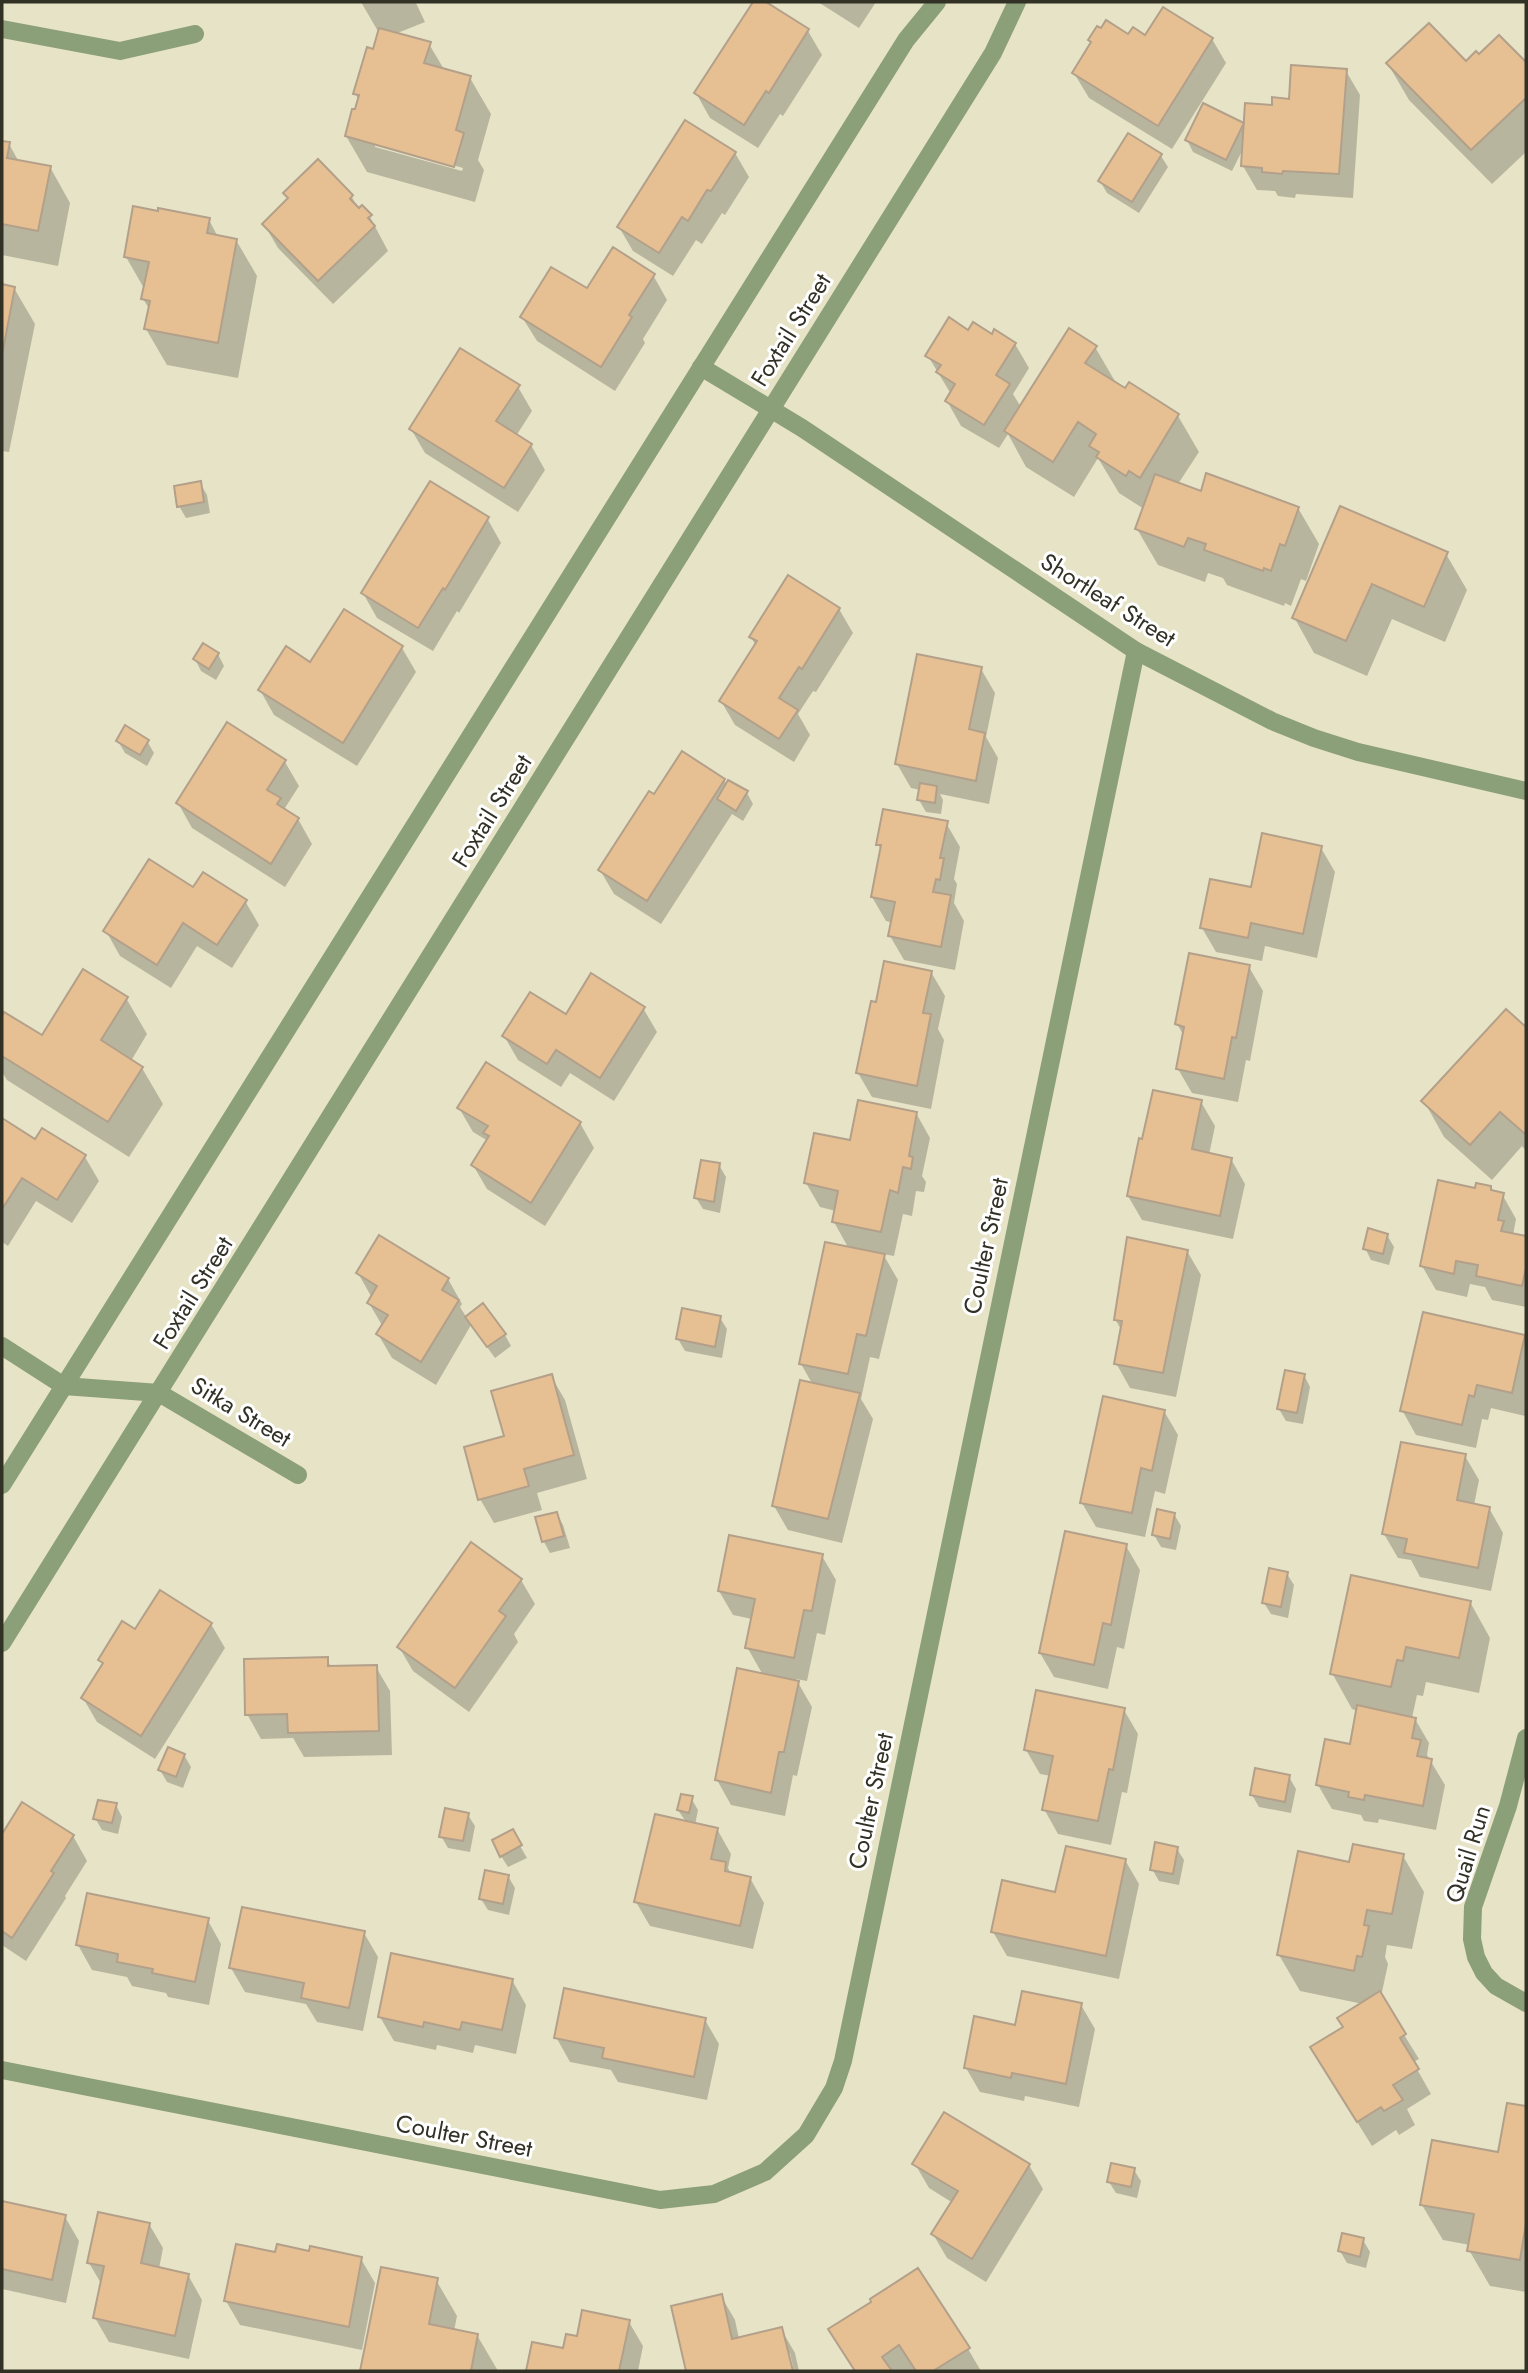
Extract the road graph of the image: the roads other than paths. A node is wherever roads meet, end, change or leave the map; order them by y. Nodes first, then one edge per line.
1 (937, 2) edge
2 (1017, 2) edge
3 (2, 29) edge
4 (195, 34) dead end
5 (701, 367) junction
6 (771, 408) junction
7 (1136, 651) junction
8 (1526, 791) edge
9 (2, 1346) edge
10 (64, 1386) junction
11 (159, 1393) junction
12 (298, 1475) dead end
13 (2, 1485) edge
14 (2, 1643) edge
15 (1526, 1738) edge
16 (1526, 2003) edge
17 (2, 2070) edge

1 - 5 street
2 - 6 street, Foxtail Street
3 - 4 street
5 - 6 street, Shortleaf Street
5 - 10 street
6 - 7 street, Shortleaf Street
6 - 11 street, Foxtail Street
7 - 8 street, Shortleaf Street
7 - 17 street, Coulter Street
9 - 10 street, Sitka Street
10 - 11 street, Sitka Street
10 - 13 street
11 - 12 street, Sitka Street
11 - 14 street, Foxtail Street
15 - 16 street, Quail Run

